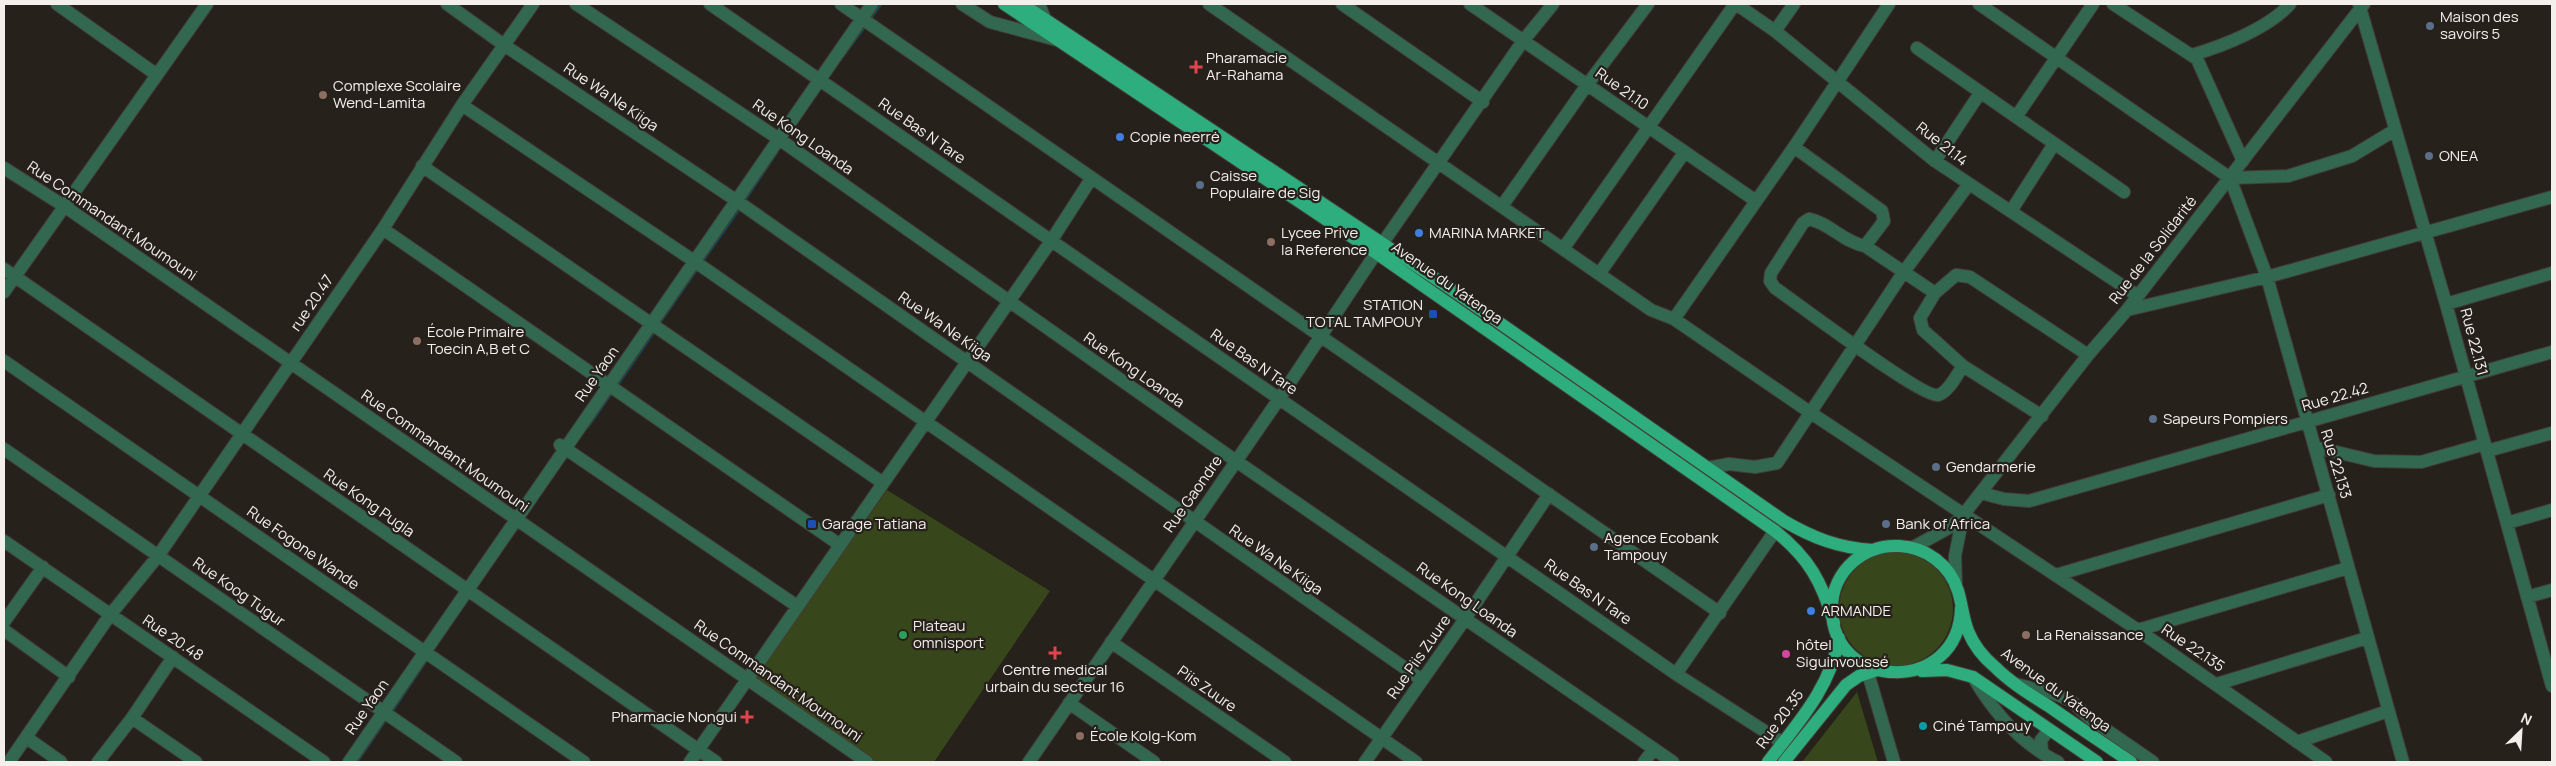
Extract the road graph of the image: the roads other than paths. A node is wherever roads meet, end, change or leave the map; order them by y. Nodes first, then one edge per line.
1 (56, 4) edge
2 (207, 4) edge
3 (447, 4) edge
4 (534, 4) edge
5 (576, 4) edge
6 (710, 4) edge
7 (841, 4) edge
8 (872, 4) edge
9 (962, 4) edge
10 (1004, 4) edge
11 (1022, 4) edge
12 (1039, 4) edge
13 (1210, 4) edge
14 (1342, 4) edge
15 (1470, 4) edge
16 (1553, 4) edge
17 (1648, 4) edge
18 (1736, 4) edge
19 (1794, 4) edge
20 (1889, 4) edge
21 (1979, 4) edge
22 (2093, 4) edge
23 (2113, 4) edge
24 (2290, 4) edge
25 (2361, 5) edge
26 (862, 18) junction
27 (1045, 19) junction
28 (1775, 31) junction
29 (1061, 41) junction
30 (1523, 41) junction
31 (504, 45) junction
32 (1917, 48) dead end
33 (2192, 55) junction
34 (2058, 56) junction
35 (157, 76) junction
36 (820, 80) junction
37 (1836, 81) junction
38 (1587, 84) junction
39 (1980, 93) junction
40 (1483, 102) junction
41 (462, 106) junction
42 (2016, 117) junction
43 (1648, 127) junction
44 (2395, 130) junction
45 (779, 139) junction
46 (2054, 144) junction
47 (1794, 147) junction
48 (1684, 153) junction
49 (1935, 161) junction
50 (2242, 161) junction
51 (1440, 164) junction
52 (422, 166) junction
53 (4, 168) edge
54 (2230, 178) junction
55 (1091, 179) junction
56 (1969, 184) junction
57 (2124, 192) dead end
58 (2552, 197) edge
59 (737, 201) junction
60 (1756, 201) junction
61 (64, 206) junction
62 (1502, 206) junction
63 (2011, 211) junction
64 (383, 229) junction
65 (2424, 234) junction
66 (1051, 241) junction
67 (1865, 246) junction
68 (1379, 248) junction
69 (1563, 248) junction
70 (694, 261) junction
71 (4, 269) edge
72 (1902, 273) junction
73 (2552, 273) edge
74 (1599, 274) junction
75 (15, 277) junction
76 (2267, 277) junction
77 (4, 292) edge
78 (1935, 293) junction
79 (2138, 296) junction
80 (1009, 302) junction
81 (2446, 304) junction
82 (2128, 310) junction
83 (1674, 319) junction
84 (652, 324) junction
85 (1320, 336) junction
86 (1856, 344) junction
87 (2552, 352) edge
88 (2088, 355) junction
89 (4, 361) edge
90 (967, 362) junction
91 (291, 364) junction
92 (1963, 366) junction
93 (2466, 375) junction
94 (610, 384) junction
95 (1279, 399) junction
96 (1811, 414) junction
97 (2042, 416) junction
98 (2307, 422) junction
99 (925, 423) junction
100 (2552, 432) edge
101 (242, 434) junction
102 (1661, 444) junction
103 (563, 446) junction
104 (2315, 447) junction
105 (2486, 448) junction
106 (4, 449) edge
107 (1236, 461) junction
108 (1708, 468) junction
109 (883, 483) junction
110 (1981, 493) junction
111 (1549, 494) junction
112 (2329, 495) junction
113 (199, 496) junction
114 (2552, 510) edge
115 (1964, 514) junction
116 (517, 520) junction
117 (1194, 522) junction
118 (2507, 523) junction
119 (1775, 531) junction
120 (4, 541) edge
121 (840, 545) junction
122 (1912, 548) junction
123 (1873, 550) junction
124 (158, 556) junction
125 (1508, 556) junction
126 (43, 567) junction
127 (2348, 568) junction
128 (2056, 576) junction
129 (1153, 581) junction
130 (1956, 586) junction
131 (2552, 590) edge
132 (467, 591) junction
133 (2527, 597) junction
134 (797, 606) junction
135 (1960, 608) junction
136 (1720, 613) junction
137 (110, 615) junction
138 (1466, 619) junction
139 (4, 622) edge
140 (1834, 623) junction
141 (4, 630) edge
142 (2138, 630) junction
143 (1839, 638) junction
144 (2367, 638) junction
145 (1111, 642) junction
146 (426, 653) junction
147 (173, 658) junction
148 (2550, 667) edge
149 (1872, 672) junction
150 (1912, 672) junction
151 (1676, 674) junction
152 (69, 677) junction
153 (1972, 677) junction
154 (747, 679) junction
155 (1422, 680) junction
156 (2013, 683) junction
157 (2217, 684) junction
158 (2552, 686) edge
159 (1069, 703) junction
160 (2388, 711) junction
161 (384, 712) junction
162 (132, 718) junction
163 (2049, 730) junction
164 (27, 738) junction
165 (1381, 739) junction
166 (2297, 742) junction
167 (1783, 744) junction
168 (1654, 749) junction
169 (698, 750) junction
170 (2042, 752) junction
171 (9, 762) edge
172 (61, 762) edge
173 (98, 762) edge
174 (196, 762) edge
175 (324, 762) edge
176 (349, 762) edge
177 (456, 762) edge
178 (584, 762) edge
179 (690, 762) edge
180 (716, 762) edge
181 (867, 762) edge
182 (1029, 762) edge
183 (1154, 762) edge
184 (1285, 762) edge
185 (1365, 762) edge
186 (1416, 762) edge
187 (1644, 762) edge
188 (1673, 762) edge
189 (1768, 762) edge
190 (1784, 762) edge
191 (1894, 762) edge
192 (2058, 762) edge
193 (2097, 762) edge
194 (2131, 762) edge
195 (2153, 762) edge
196 (2326, 762) edge
197 (2402, 762) edge

1 - 35 street
2 - 35 street
3 - 31 street, Rue Wa Ne Kiiga
4 - 31 street, rue 20.47
5 - 45 street, Rue Kong Loanda
6 - 36 street, Rue Bas N Tare
7 - 26 street
8 - 26 street, Rue Yaon
9 - 29 street
10 - 29 main road, Avenue du Yatenga
11 - 27 main road, Avenue du Yatenga
12 - 27 street
13 - 51 street, Rue 22.135
14 - 40 street
15 - 30 street, Rue 21.10
16 - 30 street, Rue Gaondre
17 - 38 street
18 - 28 street, Rue 21.14
18 - 43 street
19 - 28 street
20 - 37 street
21 - 34 street
22 - 34 street
23 - 33 street
24 - 33 street
25 - 44 street, Rue 22.131
25 - 50 street, Rue de la Solidarité
26 - 36 street, Rue Yaon
26 - 55 street
27 - 68 main road, Avenue du Yatenga
28 - 37 street, Rue 21.14
29 - 68 main road, Avenue du Yatenga
30 - 38 street, Rue 21.10
30 - 40 street, Rue Gaondre
31 - 41 street, rue 20.47
31 - 59 street, Rue Wa Ne Kiiga
32 - 39 street
33 - 50 street
34 - 42 street
34 - 54 street
35 - 61 street
36 - 45 street, Rue Yaon
36 - 66 street, Rue Bas N Tare
37 - 47 street
37 - 49 street, Rue 21.14
38 - 43 street, Rue 21.10
38 - 62 street
39 - 42 street
39 - 49 street
40 - 51 street, Rue Gaondre
41 - 52 street, rue 20.47
41 - 70 street
42 - 46 street
43 - 48 street, Rue 21.10
43 - 69 street
44 - 54 street
44 - 65 street, Rue 22.131
45 - 59 street, Rue Yaon
45 - 80 street, Rue Kong Loanda
46 - 57 street
46 - 63 street
47 - 60 street
47 - 67 street
48 - 60 street, Rue 21.10
48 - 74 street
49 - 56 street, Rue 21.14
50 - 54 street, Rue de la Solidarité
51 - 62 street, Rue 22.135
51 - 68 street, Rue Gaondre
52 - 64 street, rue 20.47
52 - 84 street
53 - 61 street, Rue Commandant Moumouni
54 - 76 street, Rue 22.133
54 - 79 street, Rue de la Solidarité
55 - 66 street
55 - 85 street
56 - 63 street, Rue 21.14
56 - 72 street
58 - 65 street
59 - 70 street, Rue Yaon
59 - 90 street, Rue Wa Ne Kiiga
60 - 83 street
61 - 75 street
61 - 91 street, Rue Commandant Moumouni
62 - 69 street, Rue 22.135
63 - 79 street, Rue 21.14
64 - 91 street, rue 20.47
64 - 94 street
65 - 76 street
65 - 81 street, Rue 22.131
66 - 80 street
66 - 95 street, Rue Bas N Tare
67 - 72 street
67 - 86 street
68 - 85 street, Rue Gaondre
68 - 102 main road, Avenue du Yatenga
69 - 74 street, Rue 22.135
70 - 84 street, Rue Yaon
70 - 99 street
71 - 75 street, Rue Kong Pugla
72 - 78 street
72 - 86 street
73 - 81 street
74 - 83 street, Rue 22.135
75 - 77 street
75 - 101 street, Rue Kong Pugla
76 - 82 street
76 - 98 street, Rue 22.133
78 - 88 street
78 - 92 street
79 - 82 street, Rue de la Solidarité
80 - 90 street
80 - 107 street, Rue Kong Loanda
81 - 93 street, Rue 22.131
82 - 88 street, Rue de la Solidarité
83 - 96 street, Rue 22.135
84 - 94 street, Rue Yaon
84 - 109 street
85 - 95 street, Rue Gaondre
85 - 111 street
86 - 92 street
86 - 96 street
87 - 93 street, Rue 22.42
88 - 97 street, Rue de la Solidarité
89 - 113 street, Rue Fogone Wande
90 - 99 street
90 - 117 street, Rue Wa Ne Kiiga
91 - 101 street, rue 20.47
91 - 116 street, Rue Commandant Moumouni
92 - 97 street
93 - 98 street, Rue 22.42
93 - 105 street, Rue 22.131
94 - 103 street, Rue Yaon
94 - 121 street
95 - 107 street, Rue Gaondre
95 - 125 street, Rue Bas N Tare
96 - 108 street
96 - 115 street, Rue 22.135
97 - 110 street, Rue de la Solidarité
98 - 104 street, Rue 22.133
98 - 110 street, Rue 22.42
99 - 109 street
99 - 129 street
100 - 105 street
101 - 113 street, rue 20.47
101 - 132 street, Rue Kong Pugla
102 - 108 main road, Avenue du Yatenga
102 - 119 main road, Avenue du Yatenga
103 - 116 street, Rue Yaon
103 - 134 street
104 - 105 street
104 - 112 street, Rue 22.133
105 - 118 street, Rue 22.131
106 - 124 street, Rue Koog Tugur
107 - 117 street, Rue Gaondre
107 - 138 street, Rue Kong Loanda
108 - 123 main road, Avenue du Yatenga
109 - 121 street
110 - 115 street, Rue de la Solidarité
111 - 125 street, Rue Piis Zuure
111 - 136 street
112 - 127 street, Rue 22.133
112 - 128 street
113 - 124 street, rue 20.47
113 - 146 street, Rue Fogone Wande
114 - 118 street
115 - 122 street, Rue de la Solidarité
115 - 128 street, Rue 22.135
115 - 130 street, Rue de la Solidarité
116 - 132 street, Rue Yaon
116 - 154 street, Rue Commandant Moumouni
117 - 129 street, Rue Gaondre
117 - 155 street, Rue Wa Ne Kiiga
118 - 133 street, Rue 22.131
119 - 136 street
119 - 140 main road, Avenue du Yatenga
120 - 126 street, Rue 20.48
121 - 134 street
122 - 123 main road
122 - 130 main road
123 - 140 main road
124 - 137 street, rue 20.47
124 - 161 street, Rue Koog Tugur
125 - 138 street, Rue Piis Zuure
125 - 151 street, Rue Bas N Tare
126 - 137 street, Rue 20.48
126 - 139 street
127 - 142 street
127 - 144 street, Rue 22.133
128 - 142 street, Rue 22.135
129 - 145 street, Rue Gaondre
129 - 165 street
130 - 135 main road
131 - 133 street
132 - 146 street, Rue Yaon
132 - 169 street, Rue Kong Pugla
133 - 148 street, Rue 22.131
134 - 154 street
135 - 150 main road
135 - 156 main road, Avenue du Yatenga
136 - 151 street
137 - 147 street, Rue 20.48
137 - 152 street, rue 20.47
138 - 155 street, Rue Piis Zuure
138 - 168 street, Rue Kong Loanda
140 - 143 main road
141 - 152 street
142 - 157 street, Rue 22.135
143 - 149 main road
143 - 167 main road, Rue 20.35
144 - 157 street
144 - 160 street, Rue 22.133
145 - 159 street, Rue Gaondre
145 - 184 street, Piis Zuure
146 - 161 street, Rue Yaon
146 - 178 street, Rue Fogone Wande
147 - 162 street
147 - 175 street, Rue 20.48
148 - 158 street, Rue 22.131
149 - 150 main road
149 - 190 main road, Rue 20.35
149 - 191 street
150 - 153 main road
151 - 167 street, Rue Bas N Tare
152 - 164 street, rue 20.47
153 - 163 main road
153 - 170 street
154 - 169 street
154 - 181 street, Rue Commandant Moumouni
155 - 165 street, Rue Piis Zuure
156 - 194 main road, Avenue du Yatenga
156 - 195 street
157 - 166 street, Rue 22.135
159 - 182 street, Rue Gaondre
159 - 183 street
160 - 166 street
160 - 197 street, Rue 22.133
161 - 176 street, Rue Yaon
161 - 177 street, Rue Koog Tugur
162 - 173 street
162 - 174 street
163 - 170 street
163 - 193 main road
164 - 171 street, rue 20.47
164 - 172 street
165 - 185 street, Rue Piis Zuure
165 - 186 street
166 - 196 street, Rue 22.135
167 - 189 main road, Rue 20.35
168 - 187 street
168 - 188 street, Rue Kong Loanda
169 - 179 street
169 - 180 street, Rue Kong Pugla
170 - 192 street

